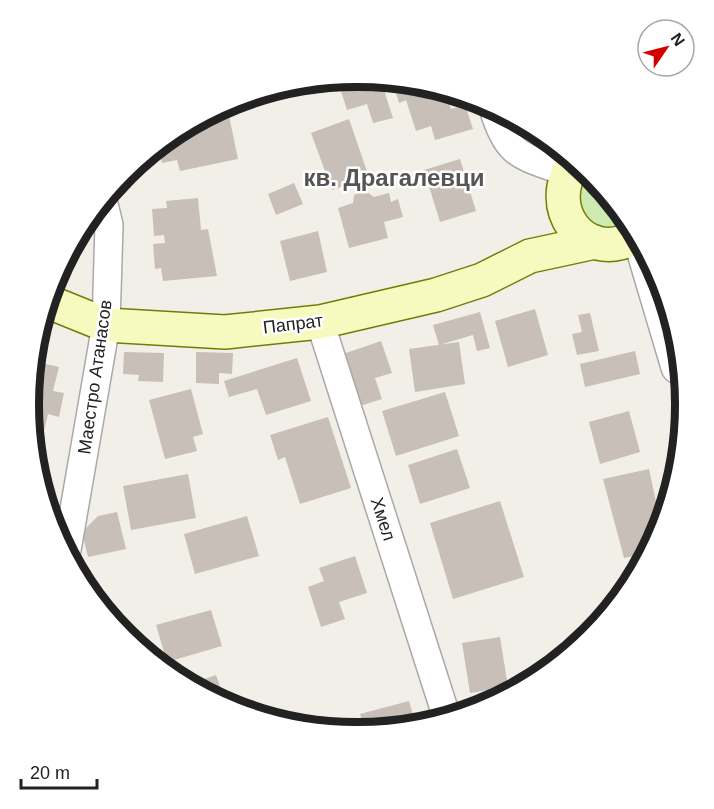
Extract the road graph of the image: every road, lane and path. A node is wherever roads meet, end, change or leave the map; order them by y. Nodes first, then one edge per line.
1 (497, 118) edge
2 (569, 167) edge
3 (571, 169) edge
4 (563, 208) junction
5 (106, 210) edge
6 (628, 240) edge
7 (595, 242) junction
8 (530, 256) junction
9 (55, 305) edge
10 (320, 322) junction
11 (106, 325) junction
12 (68, 536) edge
13 (445, 710) edge

1 - 2 street
3 - 4 main road
4 - 7 main road
4 - 8 main road
5 - 11 street, Маестро Атанасов
6 - 7 main road, Папрат
7 - 8 main road, Папрат
8 - 10 main road, Папрат
9 - 11 main road, Папрат
10 - 11 main road, Папрат
10 - 13 street, Хмел
11 - 12 street, Маестро Атанасов

